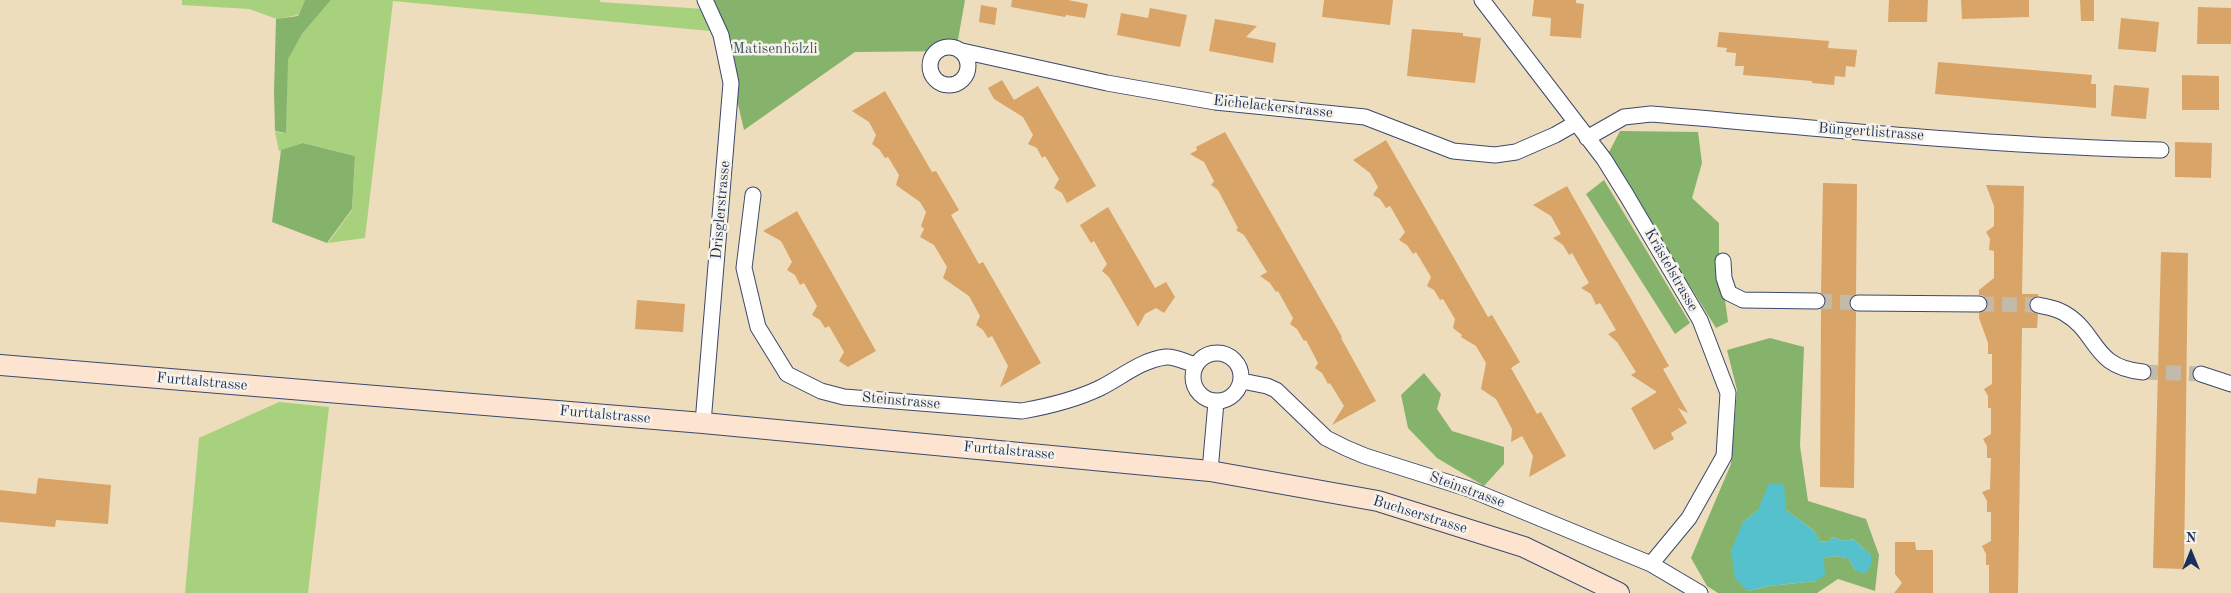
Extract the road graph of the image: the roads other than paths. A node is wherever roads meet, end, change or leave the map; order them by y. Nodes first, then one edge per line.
1 (705, 0) edge
2 (1482, 0) edge
3 (962, 51) dead end
4 (1576, 123) junction
5 (1587, 138) junction
6 (2161, 150) dead end
7 (753, 195) dead end
8 (1723, 261) dead end
9 (1817, 301) tunnel mouth
10 (1858, 303) tunnel mouth
11 (1979, 304) tunnel mouth
12 (2038, 305) tunnel mouth
13 (0, 364) edge
14 (1196, 365) junction
15 (2143, 372) tunnel mouth
16 (2201, 374) tunnel mouth
17 (1242, 381) junction
18 (2231, 384) edge
19 (1216, 402) junction
20 (703, 423) junction
21 (1210, 471) junction
22 (1650, 564) junction
23 (1619, 593) edge
24 (1700, 593) edge

1 - 20 street, Drisglerstrasse
2 - 4 street, Krästelstrasse
3 - 4 street, Eichelackerstrasse
4 - 5 street, Krästelstrasse
5 - 6 street, Büngertlistrasse
5 - 22 street, Krästelstrasse
7 - 14 street, Steinstrasse
8 - 9 street
10 - 11 street
12 - 15 street
13 - 20 main road, Furttalstrasse
14 - 17 street
14 - 19 street
16 - 18 street
17 - 19 street
17 - 22 street, Steinstrasse
19 - 21 street
20 - 21 main road, Furttalstrasse
21 - 23 main road, Buchserstrasse
22 - 24 street, Steinstrasse

